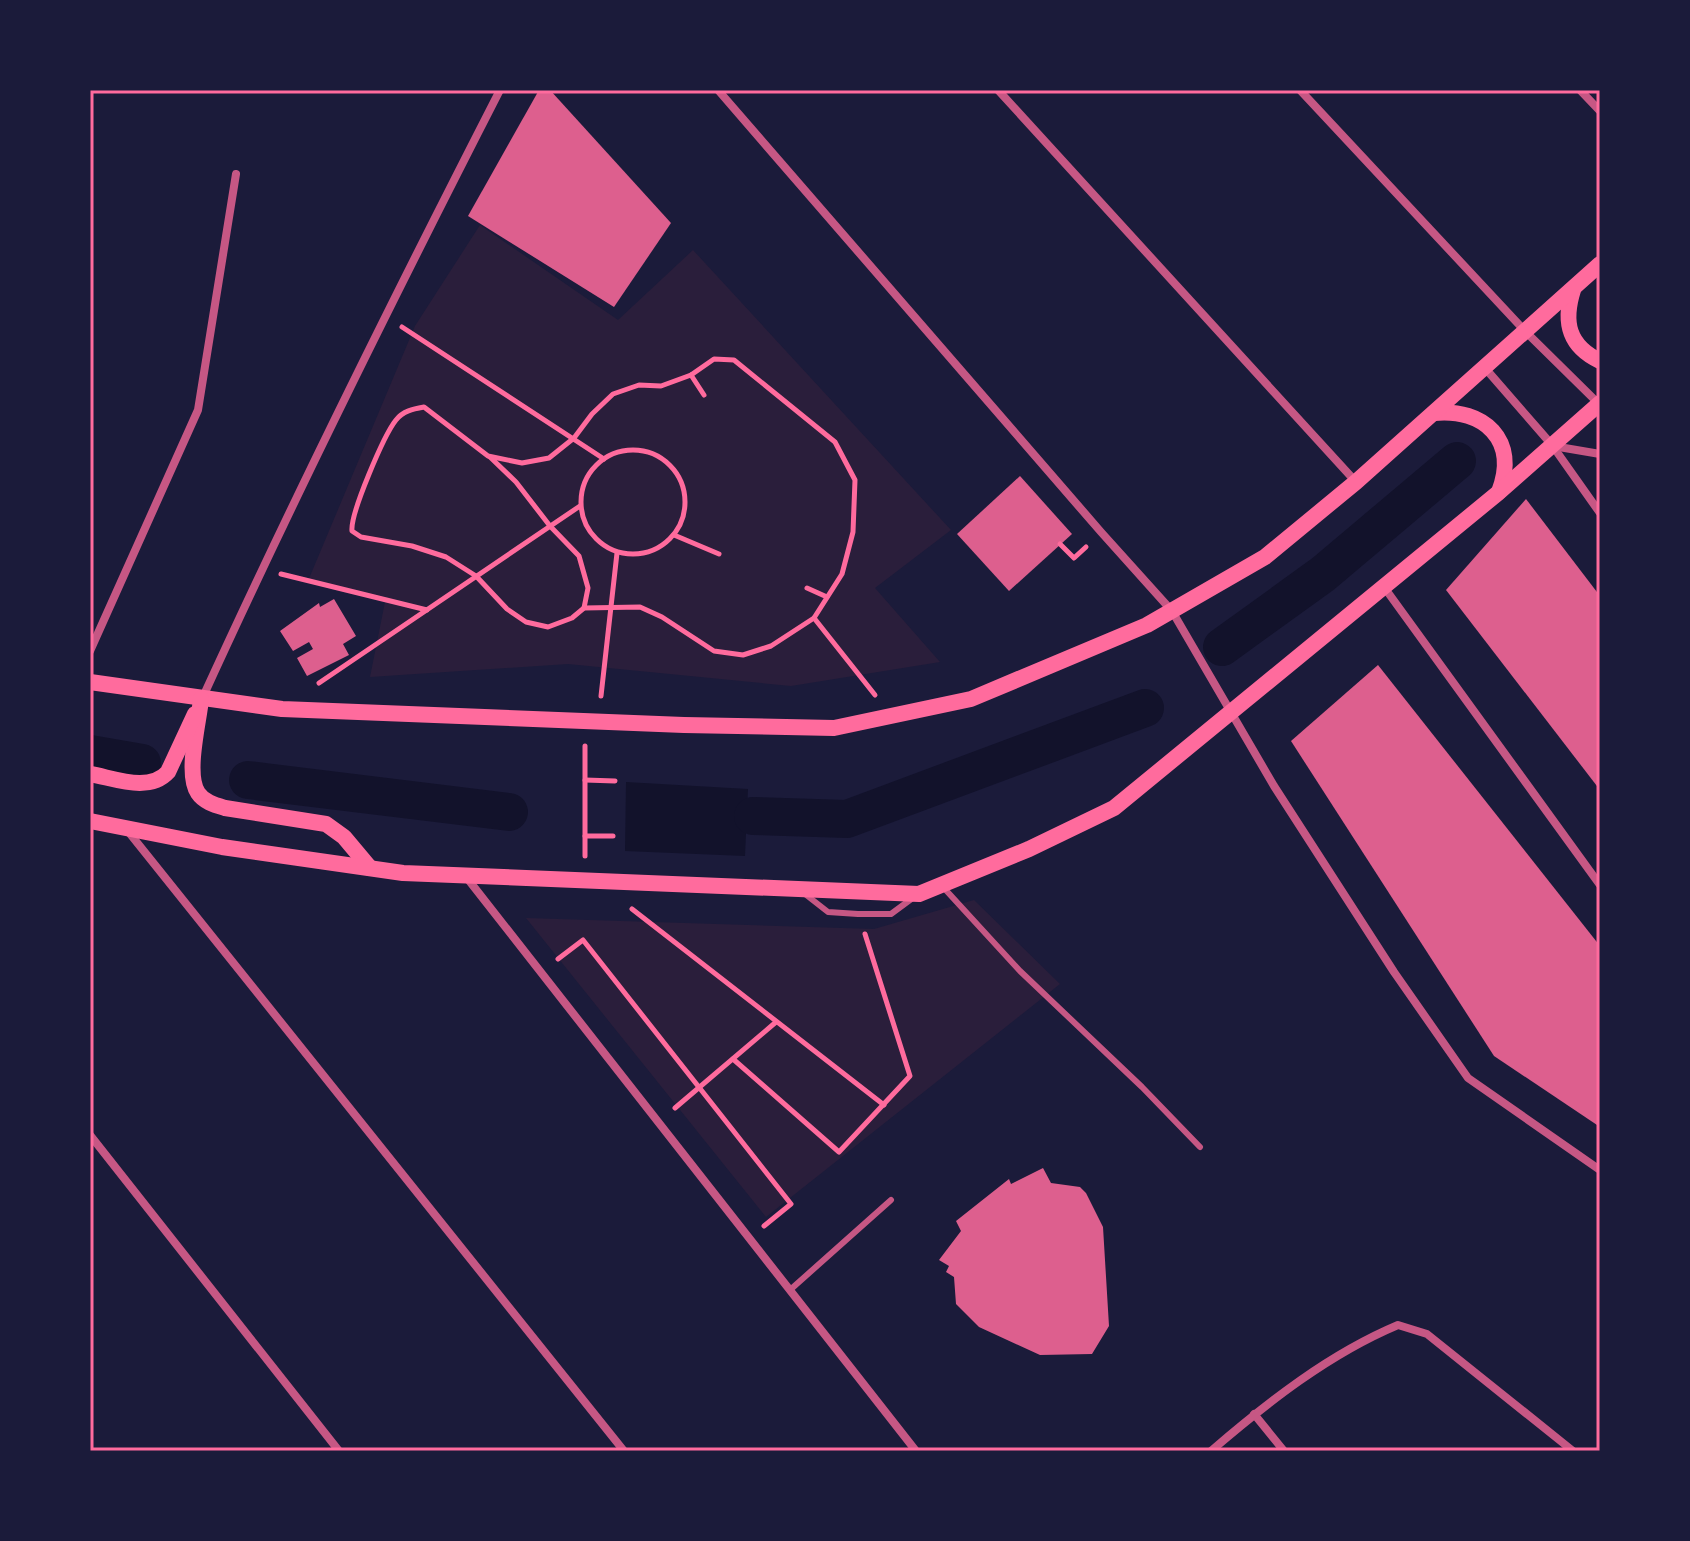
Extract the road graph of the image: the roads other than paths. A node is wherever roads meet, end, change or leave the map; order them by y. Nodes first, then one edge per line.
1 (500, 90) edge
2 (718, 90) edge
3 (998, 90) edge
4 (1300, 90) edge
5 (1580, 90) edge
6 (1600, 111) edge
7 (236, 174) dead end
8 (1600, 264) edge
9 (1573, 290) junction
10 (1525, 331) junction
11 (1599, 361) edge
12 (1485, 368) junction
13 (1600, 404) edge
14 (1434, 413) junction
15 (1552, 445) junction
16 (1600, 454) edge
17 (1356, 482) junction
18 (1498, 493) junction
19 (1600, 513) edge
20 (1384, 587) junction
21 (1172, 611) junction
22 (90, 651) edge
23 (90, 682) edge
24 (201, 699) junction
25 (1231, 714) junction
26 (90, 774) edge
27 (90, 821) edge
28 (125, 828) junction
29 (370, 868) junction
30 (467, 877) junction
31 (940, 885) junction
32 (1600, 885) edge
33 (799, 890) junction
34 (919, 894) junction
35 (90, 1135) edge
36 (1200, 1147) dead end
37 (1600, 1170) edge
38 (891, 1200) dead end
39 (790, 1290) junction
40 (1254, 1414) junction
41 (339, 1451) edge
42 (624, 1451) edge
43 (916, 1451) edge
44 (1211, 1451) edge
45 (1284, 1451) edge
46 (1573, 1451) edge

1 - 24 street
2 - 21 street
3 - 17 street
4 - 10 street
5 - 6 street
7 - 22 street
8 - 9 main road
9 - 10 main road
9 - 11 main road
10 - 12 main road
10 - 13 street
12 - 14 main road
12 - 15 street
13 - 15 main road
14 - 17 main road
14 - 18 main road
15 - 16 street
15 - 18 main road
15 - 19 street
17 - 21 main road
18 - 20 main road
20 - 25 main road
20 - 32 street
21 - 24 main road
21 - 25 street
23 - 24 main road
24 - 26 main road
24 - 29 main road
25 - 31 main road
25 - 37 street
27 - 28 main road
28 - 29 main road
28 - 42 street
29 - 30 main road
30 - 33 main road
30 - 39 street
31 - 34 main road
31 - 36 lane
33 - 34 main road
33 - 34 lane
35 - 41 street
38 - 39 lane
39 - 43 street
40 - 44 street
40 - 45 street
40 - 46 street

